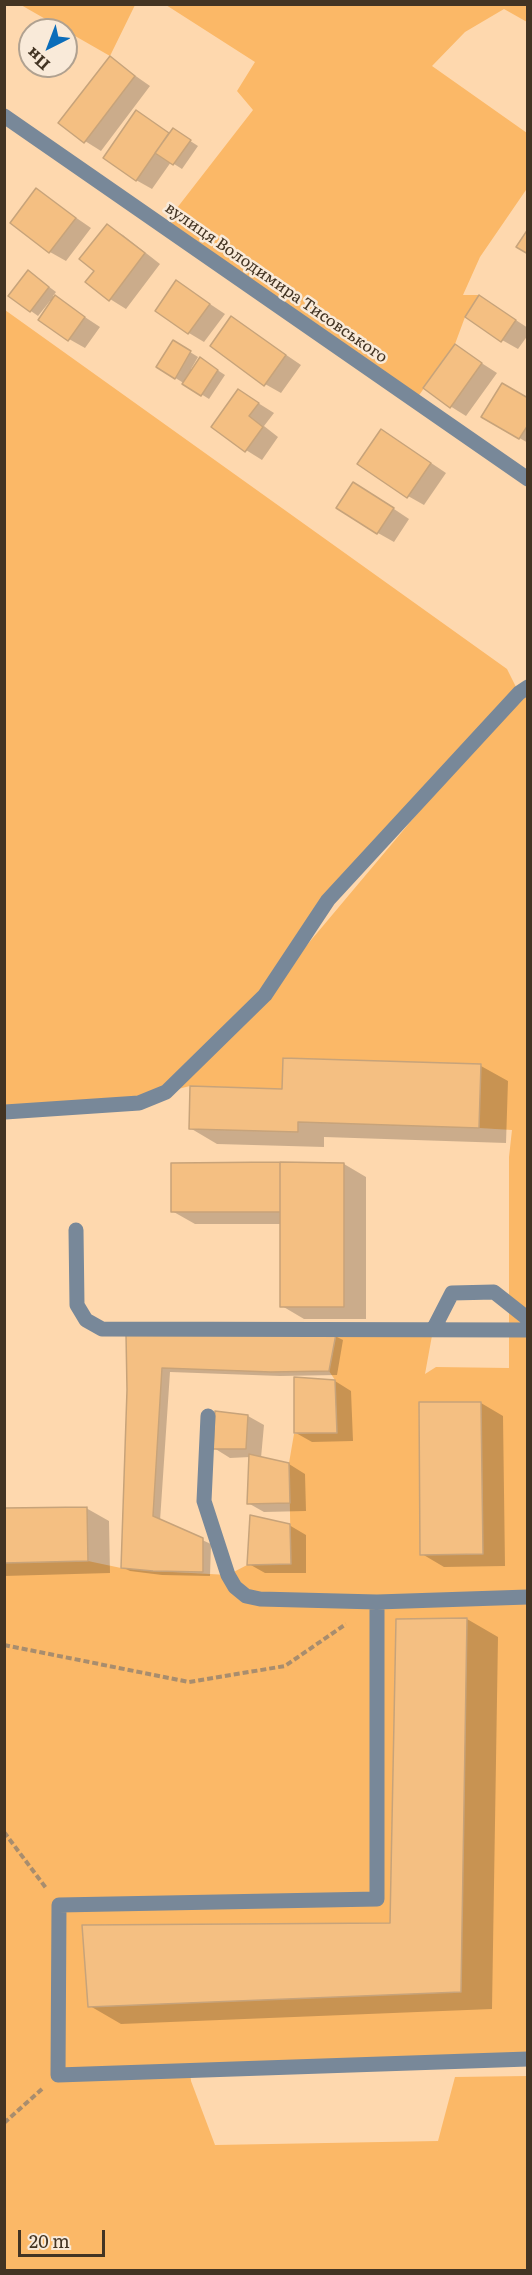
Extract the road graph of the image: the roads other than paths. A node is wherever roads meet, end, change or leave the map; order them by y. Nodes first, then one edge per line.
1 (4, 116) edge
2 (528, 479) edge
3 (528, 687) edge
4 (5, 1112) edge
5 (76, 1230) dead end
6 (528, 1319) edge
7 (433, 1330) junction
8 (528, 1330) edge
9 (208, 1416) dead end
10 (528, 1597) edge
11 (377, 1602) junction
12 (528, 2059) edge

1 - 2 street, вулиця Володимира Тисовського
3 - 4 street
5 - 7 street
6 - 7 street
7 - 8 street
9 - 11 street
10 - 11 street
11 - 12 street

